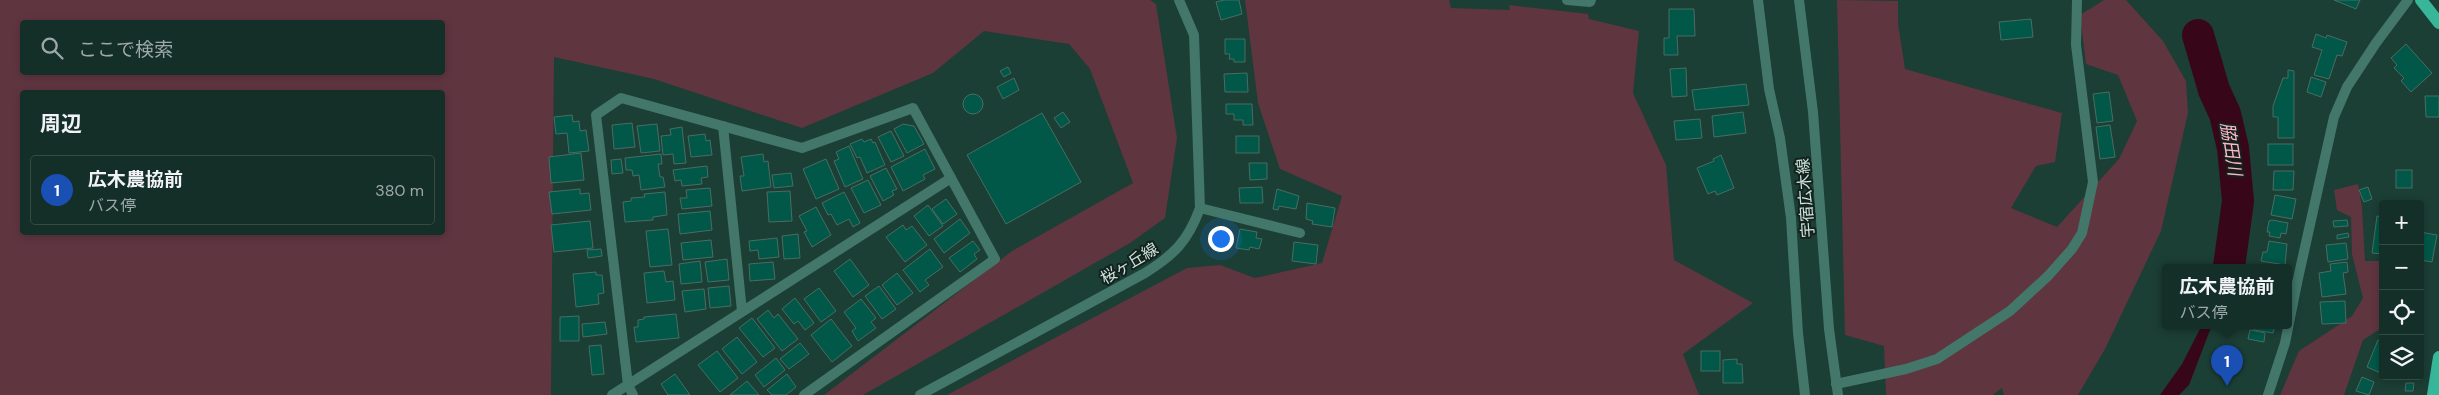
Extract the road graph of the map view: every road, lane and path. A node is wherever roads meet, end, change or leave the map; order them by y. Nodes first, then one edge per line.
1 (1179, 0) edge
2 (1567, 0) edge
3 (1590, 0) edge
4 (1758, 0) edge
5 (1799, 0) edge
6 (2077, 0) edge
7 (2408, 0) edge
8 (2421, 0) edge
9 (2439, 23) edge
10 (723, 126) junction
11 (951, 178) junction
12 (1200, 208) junction
13 (1300, 233) dead end
14 (2292, 308) edge
15 (742, 311) junction
16 (2288, 329) edge
17 (2439, 357) edge
18 (1836, 384) junction
19 (628, 385) junction
20 (612, 395) edge
21 (634, 395) edge
22 (804, 395) edge
23 (920, 395) edge
24 (1805, 395) edge
25 (1838, 395) edge
26 (2268, 395) edge
27 (2433, 395) edge

1 - 12 street, 桜ヶ丘線
2 - 3 street
4 - 24 street
5 - 18 street, 宇宿広木線
6 - 18 street
7 - 14 street
8 - 9 main road
10 - 11 street
10 - 15 street
10 - 19 street
11 - 15 street
11 - 22 street
12 - 13 street
12 - 23 street, 桜ヶ丘線
15 - 19 street
16 - 26 street
17 - 27 main road
18 - 25 street, 宇宿広木線
19 - 20 street
19 - 21 street

